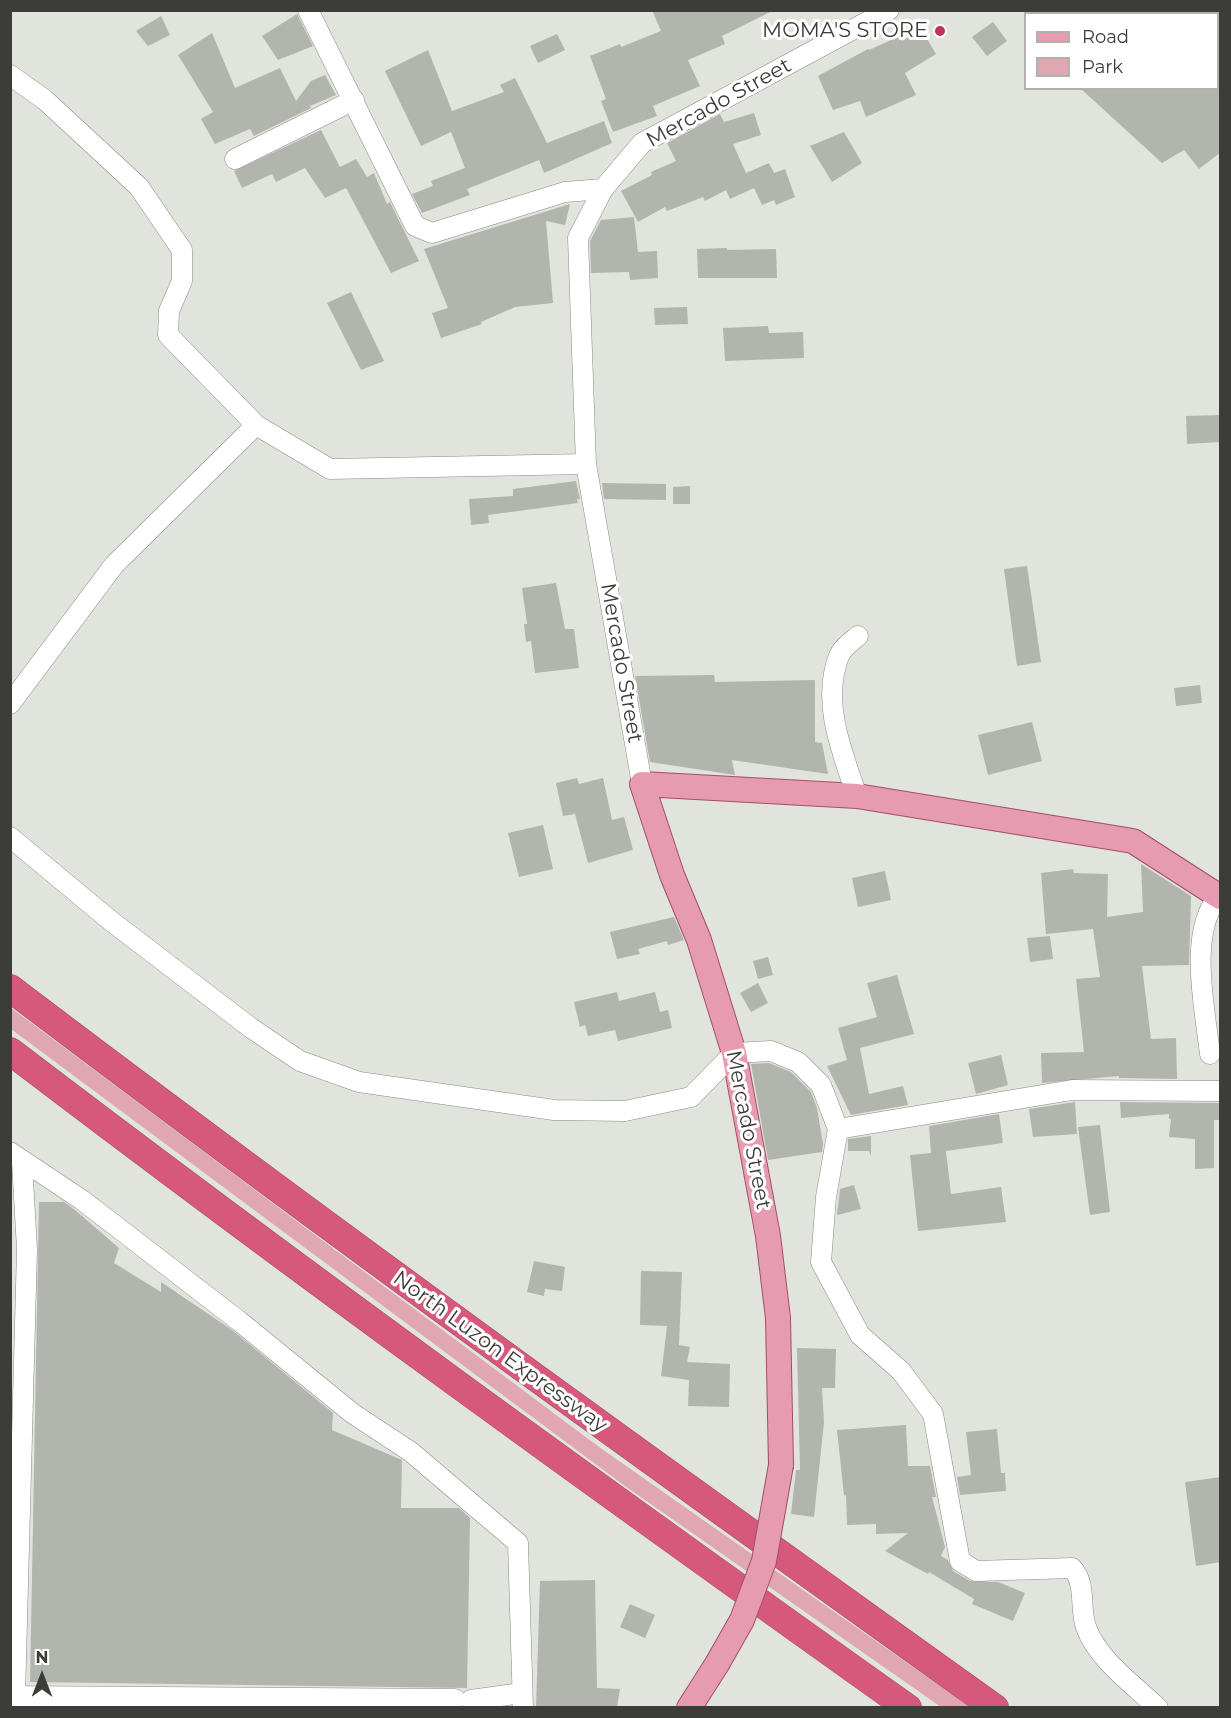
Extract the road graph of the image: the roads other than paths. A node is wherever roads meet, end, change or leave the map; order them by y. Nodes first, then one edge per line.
1 (308, 10) edge
2 (889, 10) edge
3 (10, 75) edge
4 (354, 100) junction
5 (235, 159) dead end
6 (603, 189) junction
7 (256, 425) junction
8 (586, 464) junction
9 (858, 636) dead end
10 (10, 704) edge
11 (642, 784) junction
12 (857, 796) junction
13 (10, 837) edge
14 (1220, 896) edge
15 (10, 988) edge
16 (10, 1051) edge
17 (734, 1053) junction
18 (1209, 1054) dead end
19 (1221, 1091) edge
20 (838, 1130) junction
21 (16, 1157) edge
22 (13, 1696) edge
23 (522, 1700) edge
24 (689, 1707) edge
25 (908, 1707) edge
26 (995, 1707) edge
27 (1158, 1707) edge

1 - 4 street
2 - 6 street, Mercado Street
3 - 7 street
4 - 5 street
4 - 6 street
6 - 8 street, Mercado Street
7 - 8 street
7 - 10 street
8 - 11 street, Mercado Street
9 - 12 street
11 - 12 main road
11 - 17 main road, Mercado Street
12 - 14 main road
13 - 17 street
14 - 18 street
15 - 26 highway, North Luzon Expressway
16 - 25 highway
17 - 20 street
17 - 24 main road, Mercado Street, bridge
19 - 20 street
20 - 27 street
21 - 22 street
21 - 23 street
22 - 23 street

